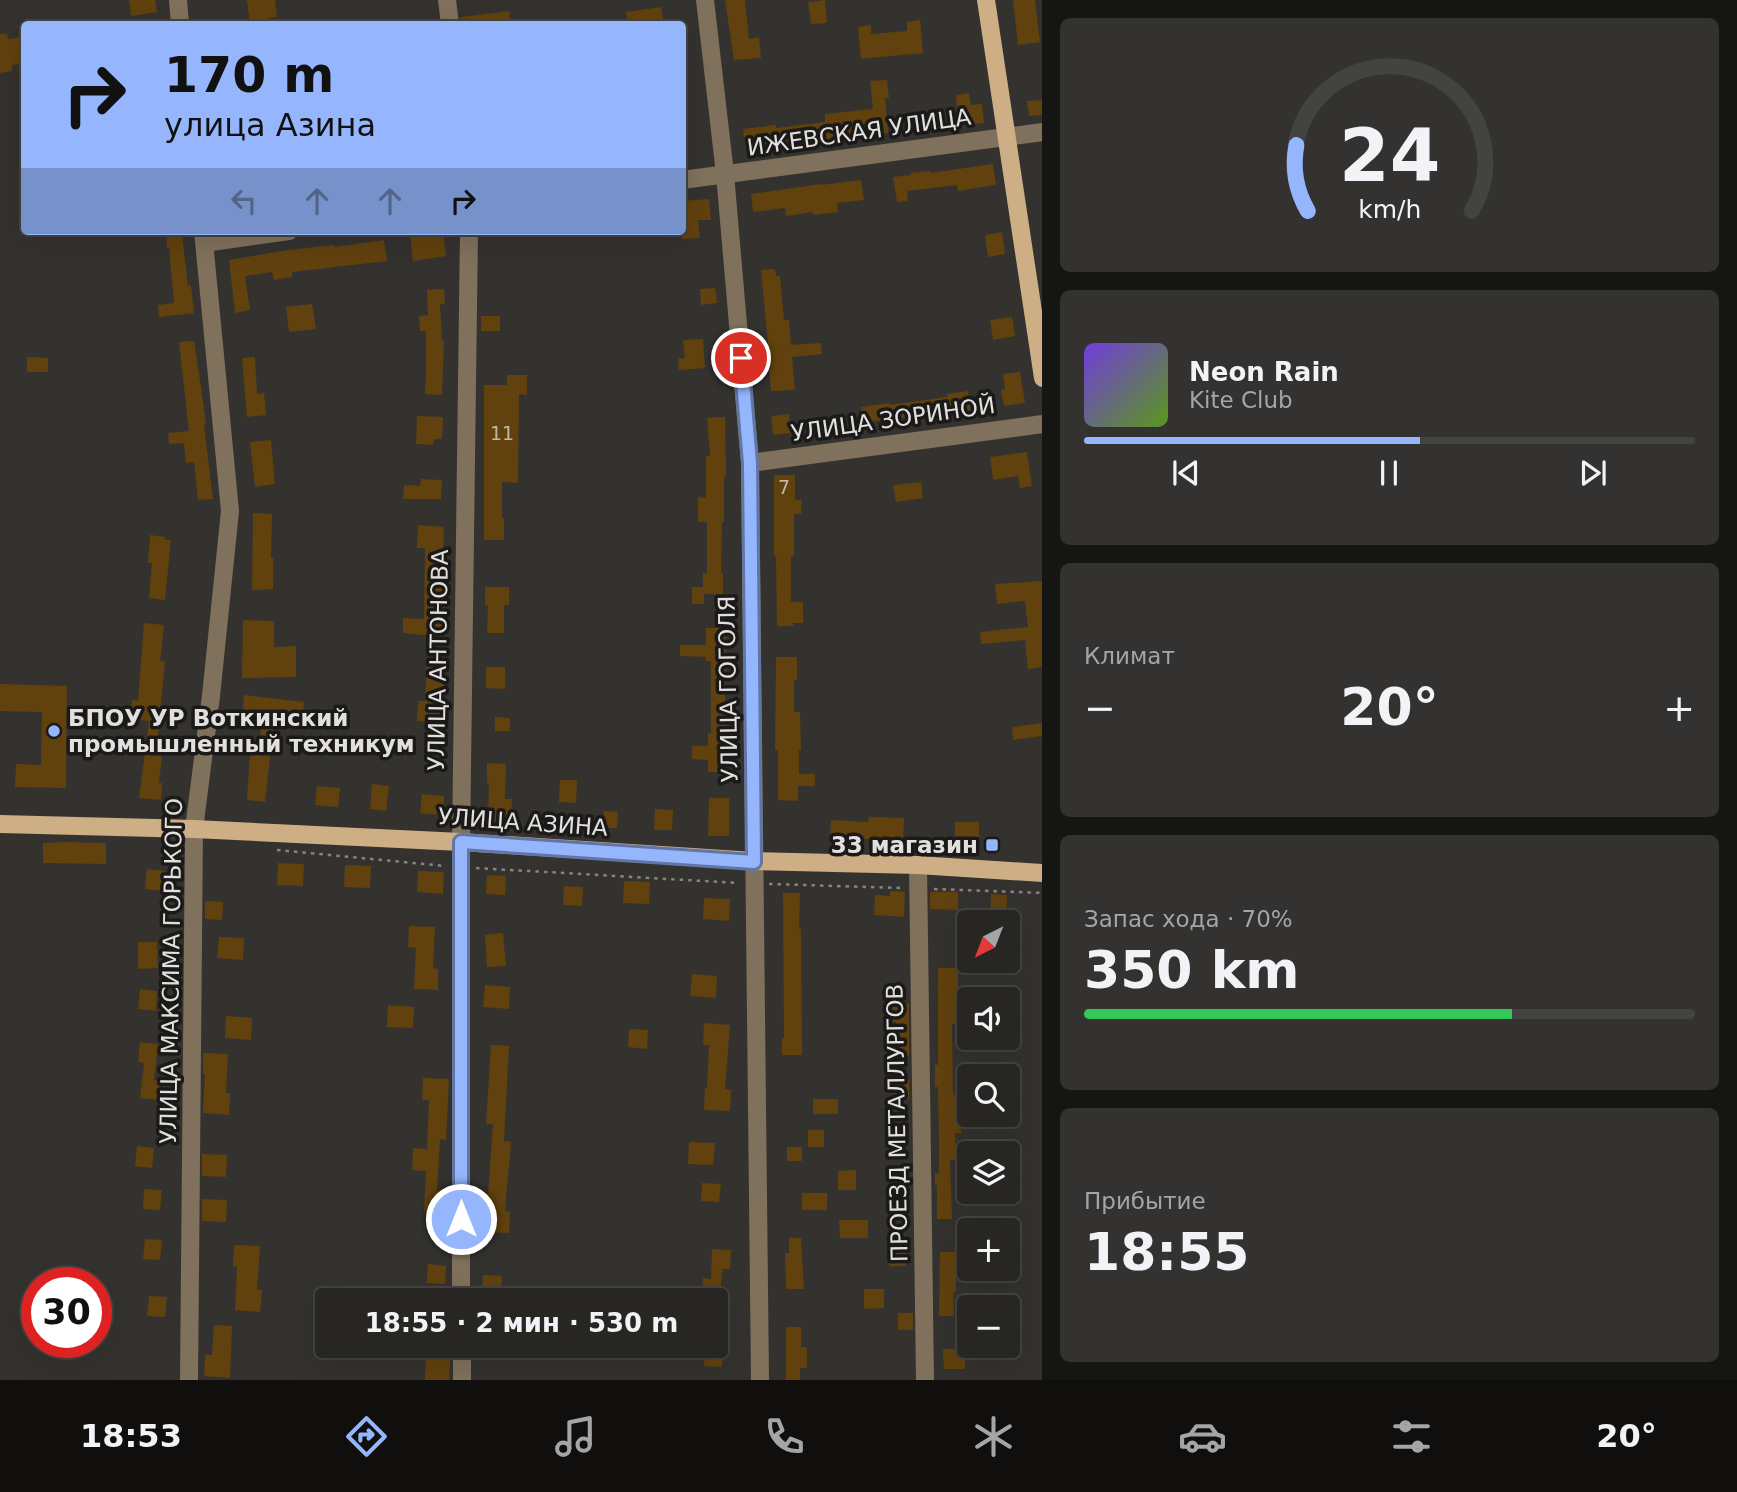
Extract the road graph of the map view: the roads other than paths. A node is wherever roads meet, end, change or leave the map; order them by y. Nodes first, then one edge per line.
1 (178, 0) edge
2 (447, 0) edge
3 (705, 0) edge
4 (986, 0) edge
5 (180, 21) edge
6 (450, 21) edge
7 (1042, 132) edge
8 (1007, 136) junction
9 (725, 174) junction
10 (686, 179) edge
11 (232, 235) edge
12 (469, 235) edge
13 (204, 237) edge
14 (1035, 283) edge
15 (1042, 378) edge
16 (1042, 424) edge
17 (750, 463) junction
18 (0, 824) edge
19 (194, 829) junction
20 (461, 842) junction
21 (754, 862) junction
22 (918, 865) junction
23 (1042, 873) edge
24 (461, 1288) edge
25 (461, 1358) edge
26 (189, 1380) edge
27 (462, 1380) edge
28 (760, 1380) edge
29 (925, 1380) edge

1 - 5 street
2 - 6 street
3 - 9 street, УЛИЦА ГОГОЛЯ
4 - 8 main road
7 - 8 street, ИЖЕВСКАЯ УЛИЦА
8 - 9 street, ИЖЕВСКАЯ УЛИЦА
8 - 14 main road
9 - 10 street, ИЖЕВСКАЯ УЛИЦА
9 - 17 street, УЛИЦА ГОГОЛЯ
11 - 13 street
12 - 20 street, УЛИЦА АНТОНОВА
13 - 19 street, УЛИЦА МАКСИМА ГОРЬКОГО
14 - 15 main road
16 - 17 street, УЛИЦА ЗОРИНОЙ
17 - 21 street, УЛИЦА ГОГОЛЯ
18 - 19 main road, УЛИЦА АЗИНА
19 - 20 main road, УЛИЦА АЗИНА
19 - 26 street, УЛИЦА МАКСИМА ГОРЬКОГО
20 - 21 main road, УЛИЦА АЗИНА
20 - 24 street, УЛИЦА АНТОНОВА
21 - 22 main road, УЛИЦА АЗИНА
21 - 28 street, УЛИЦА ГОГОЛЯ
22 - 23 main road, УЛИЦА АЗИНА
22 - 29 street, ПРОЕЗД МЕТАЛЛУРГОВ
25 - 27 street

